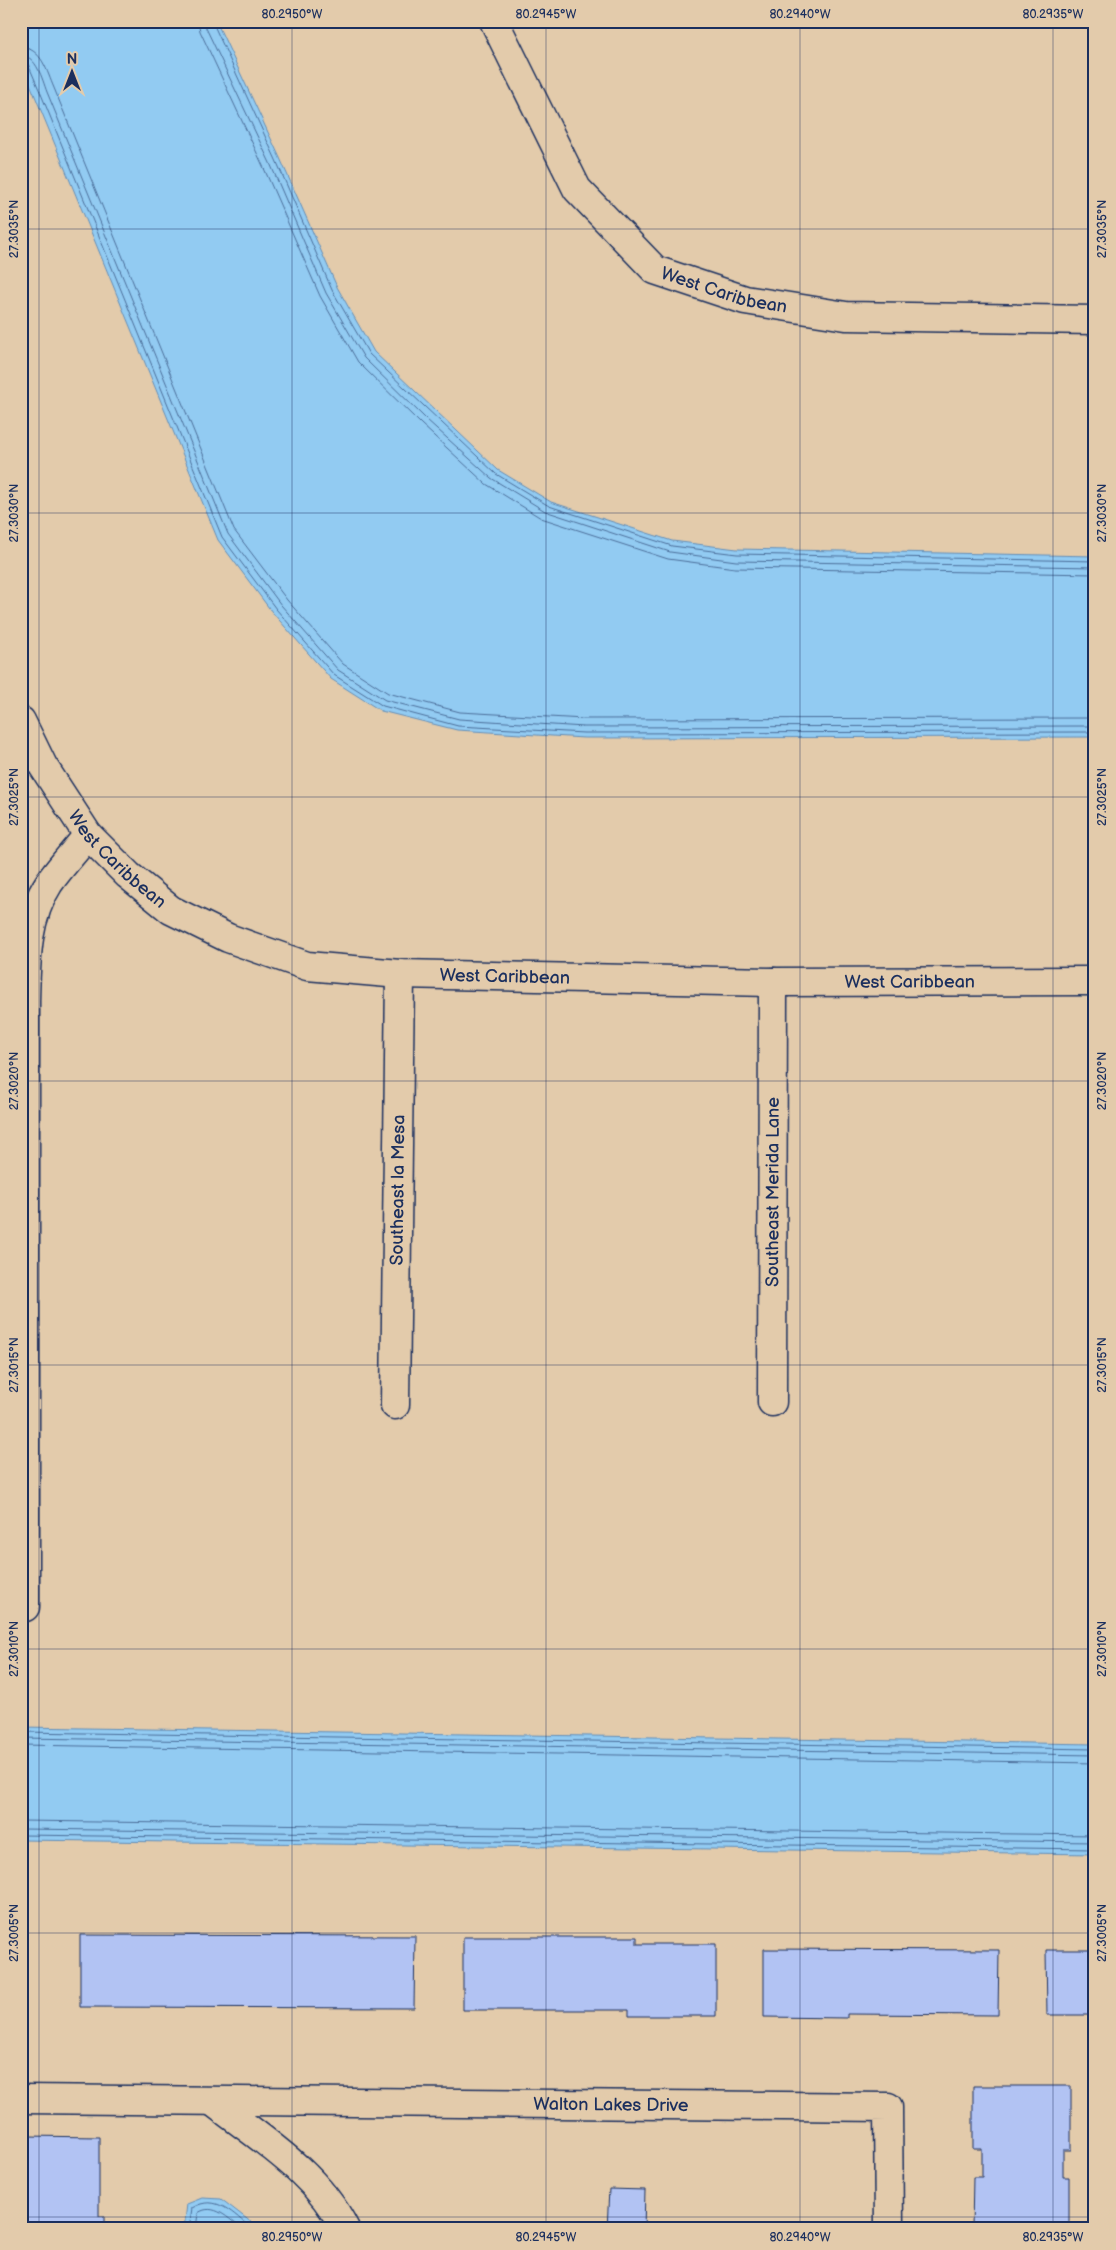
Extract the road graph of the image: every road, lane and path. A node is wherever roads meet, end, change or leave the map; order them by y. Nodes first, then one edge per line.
1 (494, 21) edge
2 (1095, 320) edge
3 (21, 721) edge
4 (88, 835) junction
5 (400, 974) junction
6 (1095, 981) edge
7 (773, 982) junction
8 (772, 1402) dead end
9 (395, 1405) dead end
10 (25, 1607) dead end
11 (21, 2099) edge
12 (213, 2102) junction
13 (345, 2229) edge
14 (890, 2229) edge

1 - 2 street, West Caribbean
3 - 4 street, West Caribbean
4 - 5 street, West Caribbean
4 - 10 street
5 - 7 street, West Caribbean
5 - 9 street, Southeast la Mesa
6 - 7 street, West Caribbean
7 - 8 street, Southeast Merida Lane
11 - 12 street, Walton Lakes Drive
12 - 13 street
12 - 14 street, Walton Lakes Drive

